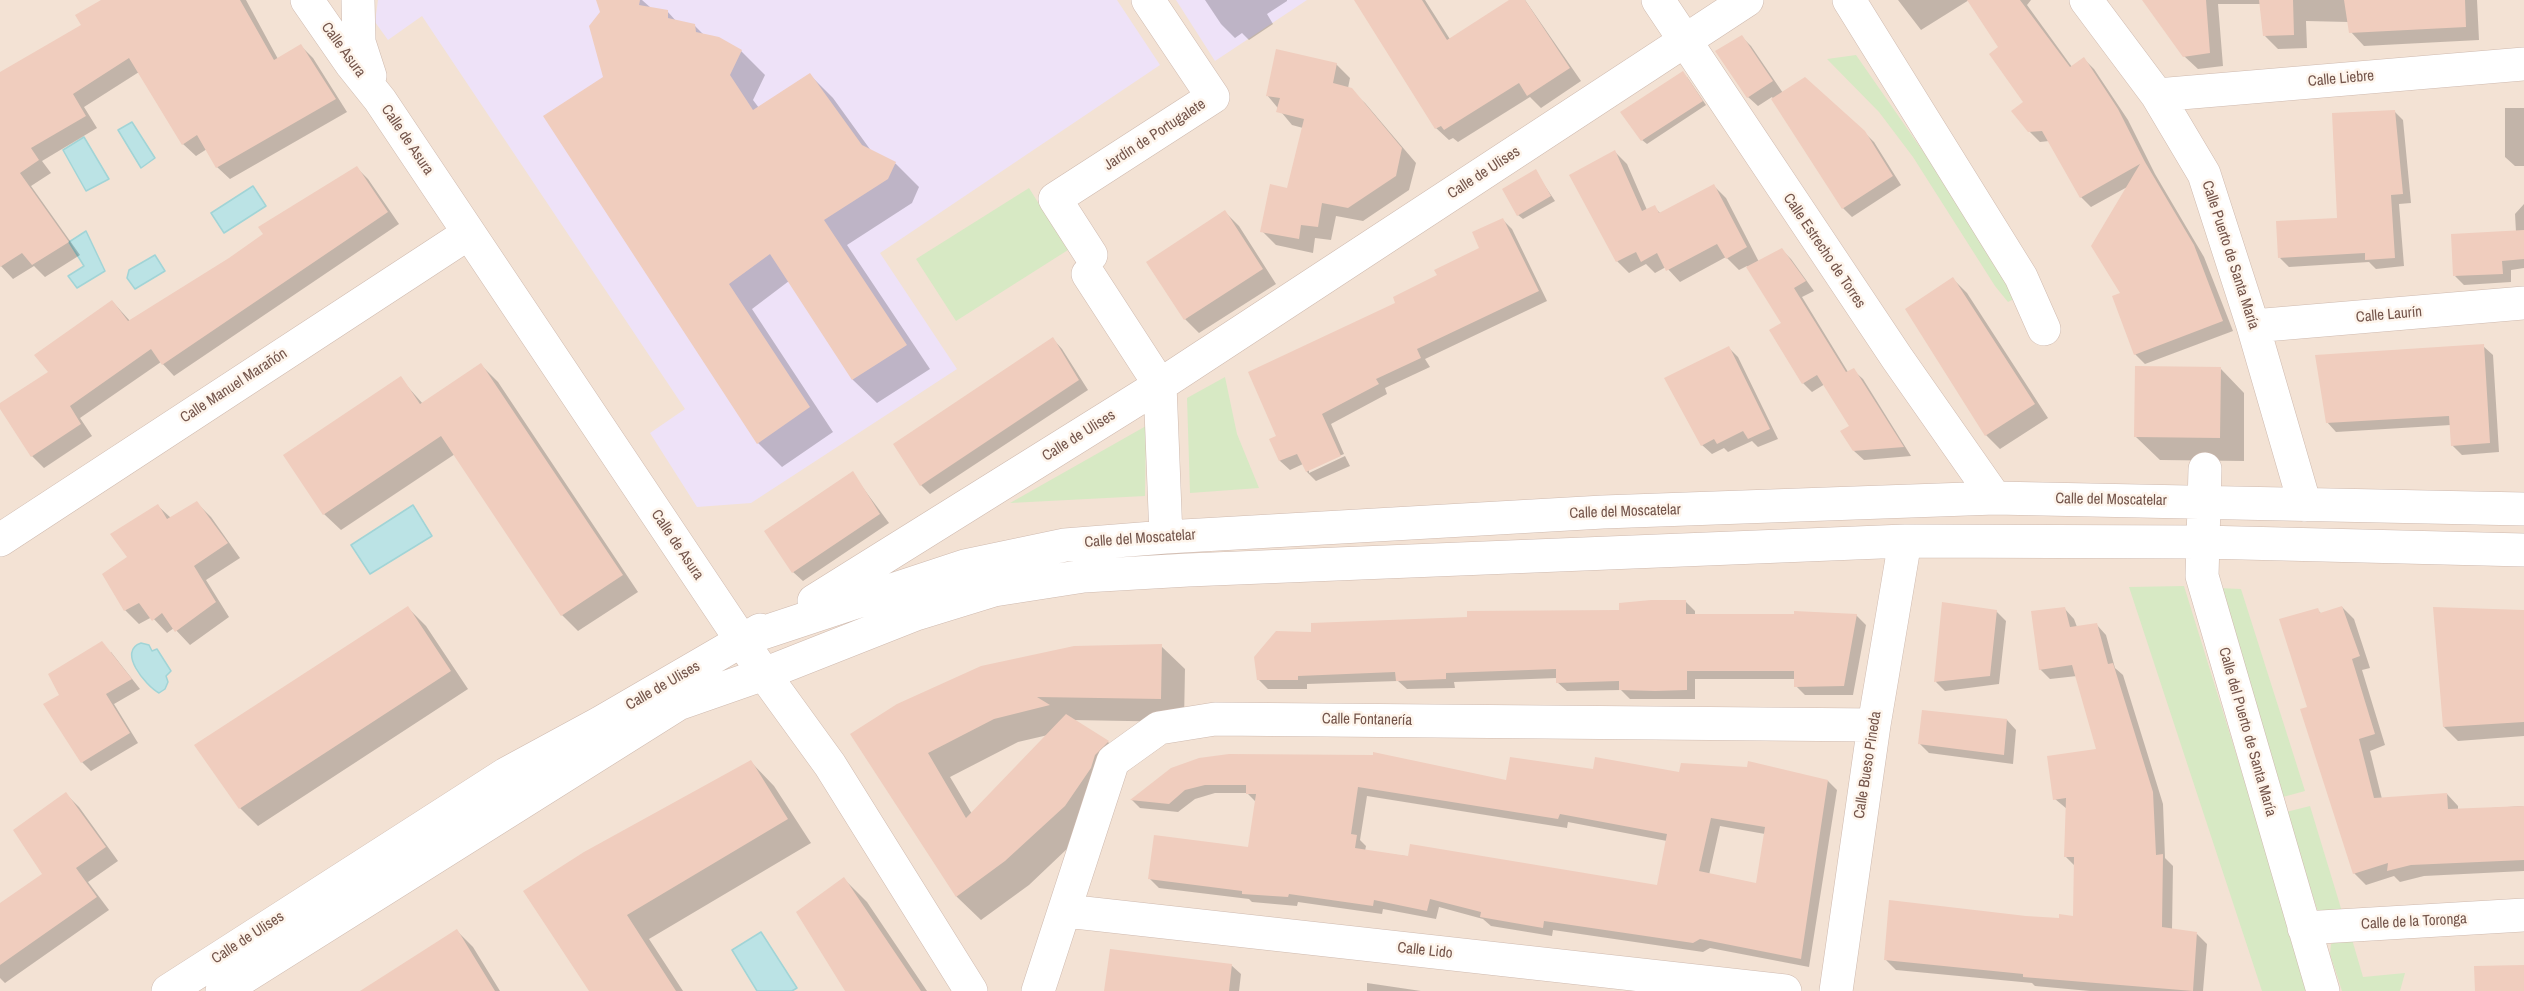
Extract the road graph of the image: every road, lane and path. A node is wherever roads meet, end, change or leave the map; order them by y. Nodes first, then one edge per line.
1 (307, 0) edge
2 (358, 0) edge
3 (1148, 0) edge
4 (1658, 0) edge
5 (1747, 0) edge
6 (1849, 0) edge
7 (2086, 0) edge
8 (1684, 41) junction
9 (2524, 64) edge
10 (2157, 95) junction
11 (380, 100) junction
12 (469, 233) junction
13 (2524, 303) edge
14 (2253, 326) junction
15 (2044, 329) dead end
16 (1160, 385) junction
17 (2205, 469) dead end
18 (1995, 498) junction
19 (2204, 501) junction
20 (2305, 505) junction
21 (2524, 509) edge
22 (1166, 537) junction
23 (0, 540) edge
24 (1905, 541) junction
25 (2202, 542) junction
26 (2524, 550) edge
27 (741, 640) junction
28 (764, 674) junction
29 (1874, 725) junction
30 (1065, 911) junction
31 (2524, 915) edge
32 (2304, 928) junction
33 (168, 991) edge
34 (222, 991) edge
35 (972, 991) edge
36 (1038, 991) edge
37 (1785, 991) edge
38 (1836, 991) edge
39 (2323, 991) edge

1 - 11 street, Calle Asura
2 - 11 street
3 - 16 street, Jardín de Portugalete
4 - 8 street, Calle Estrecho de Torres
5 - 8 street, Calle de Ulises
6 - 15 street
7 - 10 street, Calle Puerto de Santa María
8 - 16 street, Calle de Ulises
8 - 18 street, Calle Estrecho de Torres
9 - 10 street, Calle Liebre
10 - 14 street, Calle Puerto de Santa María
11 - 12 street, Calle de Asura
12 - 23 street, Calle Manuel Marañón
12 - 27 street, Calle de Asura
13 - 14 street, Calle Laurín
14 - 20 street, Calle Puerto de Santa María
16 - 22 street
16 - 27 street, Calle de Ulises
17 - 19 street, Calle del Puerto de Santa María
18 - 19 street, Calle del Moscatelar
18 - 22 street, Calle del Moscatelar
19 - 20 street, Calle del Moscatelar
19 - 25 street, Calle del Puerto de Santa María
20 - 21 street, Calle del Moscatelar
22 - 27 street, Calle del Moscatelar
24 - 25 street
24 - 28 street
24 - 29 street, Calle Bueso Pineda
25 - 26 street
25 - 32 street, Calle del Puerto de Santa María
27 - 28 street, Calle de Asura
27 - 33 street, Calle de Ulises
28 - 34 street, Calle de Ulises
28 - 35 street, Calle de Asura
29 - 30 street, Calle Fontanería
29 - 38 street, Calle Bueso Pineda
30 - 36 street, Calle Fontanería
30 - 37 street, Calle Lido
31 - 32 street, Calle de la Toronga
32 - 39 street, Calle del Puerto de Santa María

